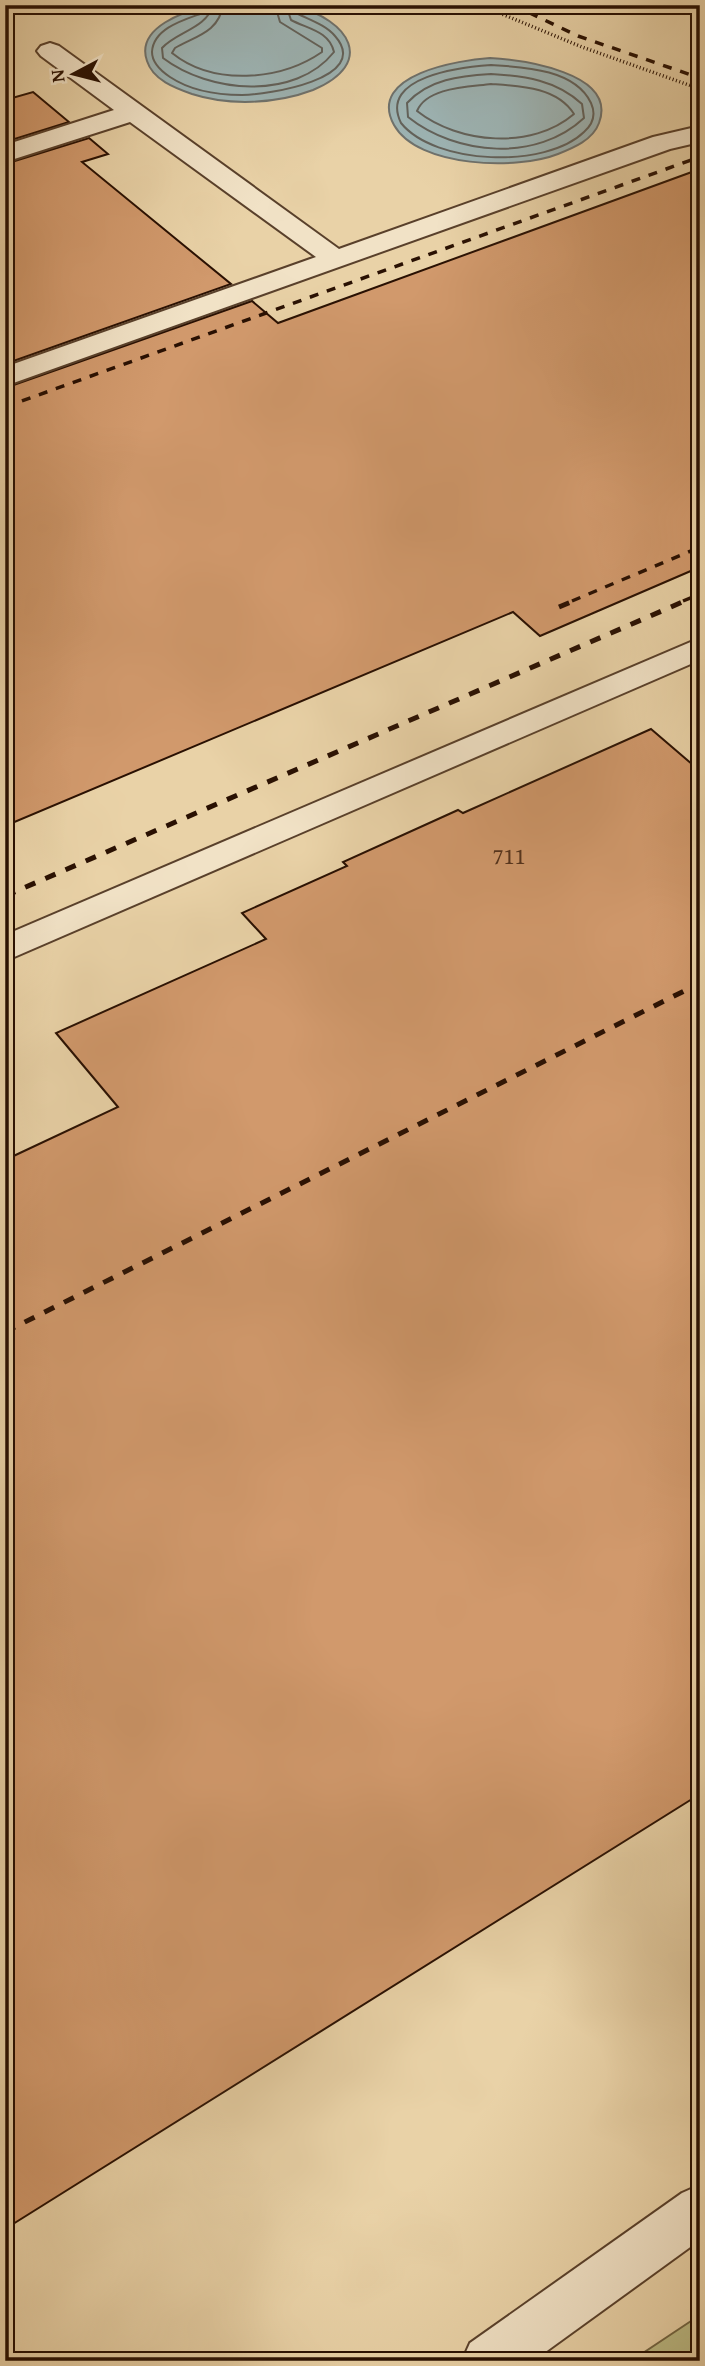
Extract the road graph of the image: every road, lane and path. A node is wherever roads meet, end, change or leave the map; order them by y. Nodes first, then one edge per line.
1 (480, 5) edge
2 (50, 51) dead end
3 (700, 89) edge
4 (134, 111) junction
5 (700, 134) edge
6 (5, 154) edge
7 (336, 259) junction
8 (5, 377) edge
9 (700, 648) edge
10 (5, 949) edge
11 (700, 2210) edge
12 (488, 2361) edge

1 - 3 path
2 - 4 lane
4 - 6 lane
4 - 7 lane
5 - 7 lane
7 - 8 lane
9 - 10 lane
11 - 12 lane

